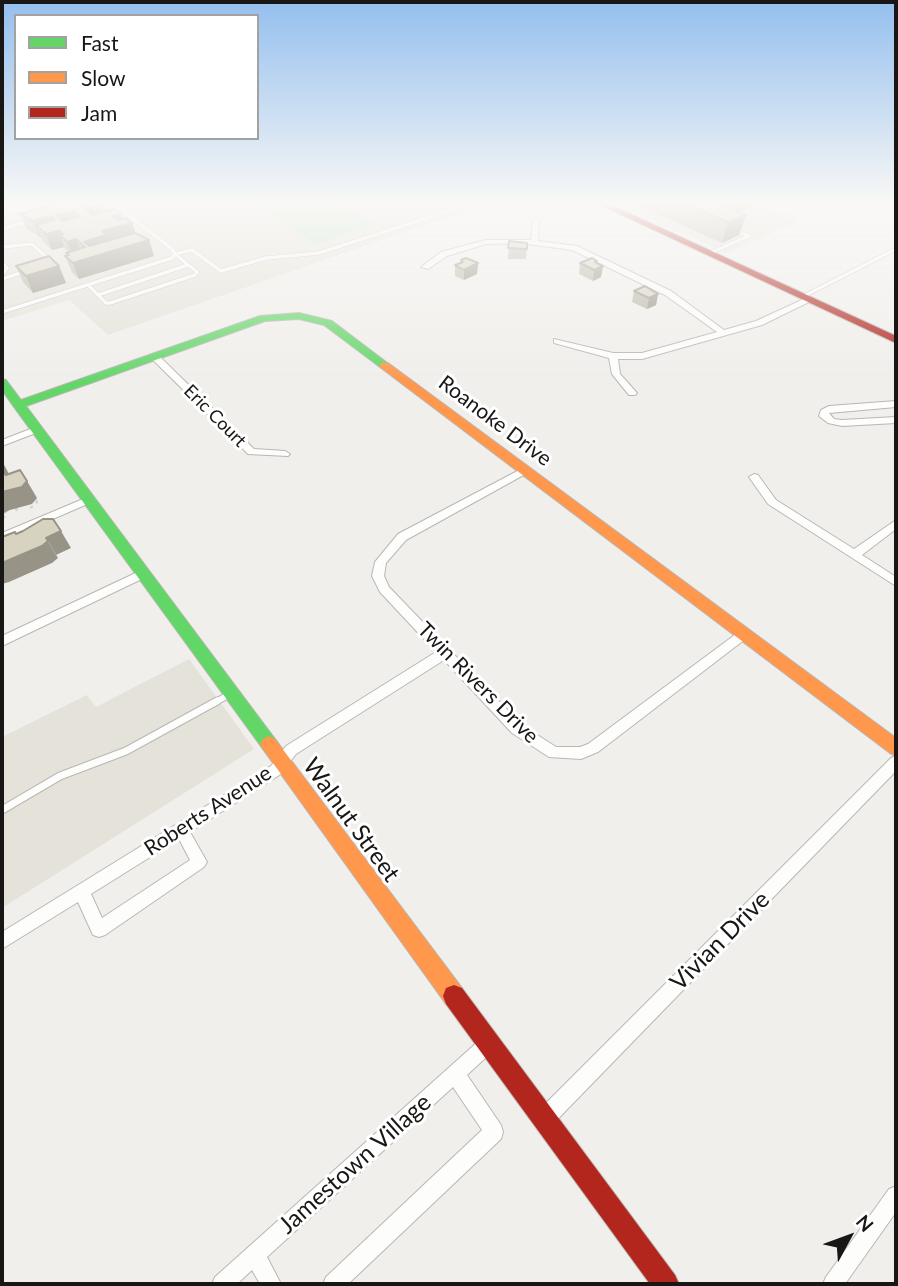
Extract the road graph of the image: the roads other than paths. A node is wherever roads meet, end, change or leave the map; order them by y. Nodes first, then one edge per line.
1 (42, 263) edge
2 (159, 263) edge
3 (186, 263) edge
4 (210, 263) edge
5 (249, 263) edge
6 (431, 263) edge
7 (609, 263) edge
8 (731, 263) edge
9 (870, 263) edge
10 (188, 265) junction
11 (425, 267) dead end
12 (2, 277) edge
13 (88, 285) junction
14 (98, 295) junction
15 (805, 299) junction
16 (2, 312) edge
17 (723, 333) junction
18 (896, 340) edge
19 (557, 341) dead end
20 (154, 356) junction
21 (613, 356) junction
22 (2, 384) edge
23 (632, 393) dead end
24 (896, 404) edge
25 (19, 405) junction
26 (896, 420) edge
27 (38, 429) junction
28 (2, 443) edge
29 (285, 454) dead end
30 (525, 470) junction
31 (754, 477) dead end
32 (88, 500) junction
33 (896, 523) edge
34 (2, 537) edge
35 (854, 555) junction
36 (142, 574) junction
37 (896, 582) edge
38 (744, 634) junction
39 (2, 641) edge
40 (445, 653) junction
41 (230, 694) junction
42 (896, 748) edge
43 (896, 762) edge
44 (281, 763) junction
45 (2, 810) edge
46 (181, 829) junction
47 (81, 891) junction
48 (2, 941) edge
49 (488, 1044) junction
50 (455, 1074) junction
51 (543, 1120) junction
52 (896, 1196) edge
53 (255, 1255) junction
54 (222, 1284) edge
55 (271, 1284) edge
56 (333, 1284) edge
57 (666, 1284) edge
58 (833, 1284) edge

1 - 12 lane
2 - 13 lane
3 - 10 lane
4 - 5 lane
6 - 11 street
7 - 17 street
8 - 15 street
9 - 15 lane
10 - 14 lane
10 - 14 lane
13 - 14 lane
13 - 16 lane
15 - 17 street
15 - 18 street
17 - 21 street
19 - 21 street
20 - 25 street, Roanoke Drive
20 - 29 street, Eric Court
20 - 30 street, Roanoke Drive
21 - 23 street
22 - 25 street, Walnut Street
24 - 26 street
25 - 27 street, Walnut Street
27 - 28 street
27 - 32 street, Walnut Street
30 - 38 street, Roanoke Drive
30 - 40 street, Twin Rivers Drive
31 - 35 street
32 - 34 street
32 - 36 street, Walnut Street
33 - 35 street
35 - 37 street
36 - 39 street
36 - 41 street, Walnut Street
38 - 40 street, Twin Rivers Drive
38 - 42 street, Roanoke Drive
40 - 44 street, Roberts Avenue
41 - 44 street, Walnut Street
41 - 45 lane
43 - 51 street, Vivian Drive
44 - 46 street, Roberts Avenue
44 - 49 street, Walnut Street
46 - 47 street, Roberts Avenue
46 - 47 street
47 - 48 street, Roberts Avenue
49 - 50 street, Jamestown Village
49 - 51 street, Walnut Street
50 - 53 street, Jamestown Village
50 - 56 street
51 - 57 street, Walnut Street
52 - 58 street
53 - 54 street, Jamestown Village
53 - 55 street

